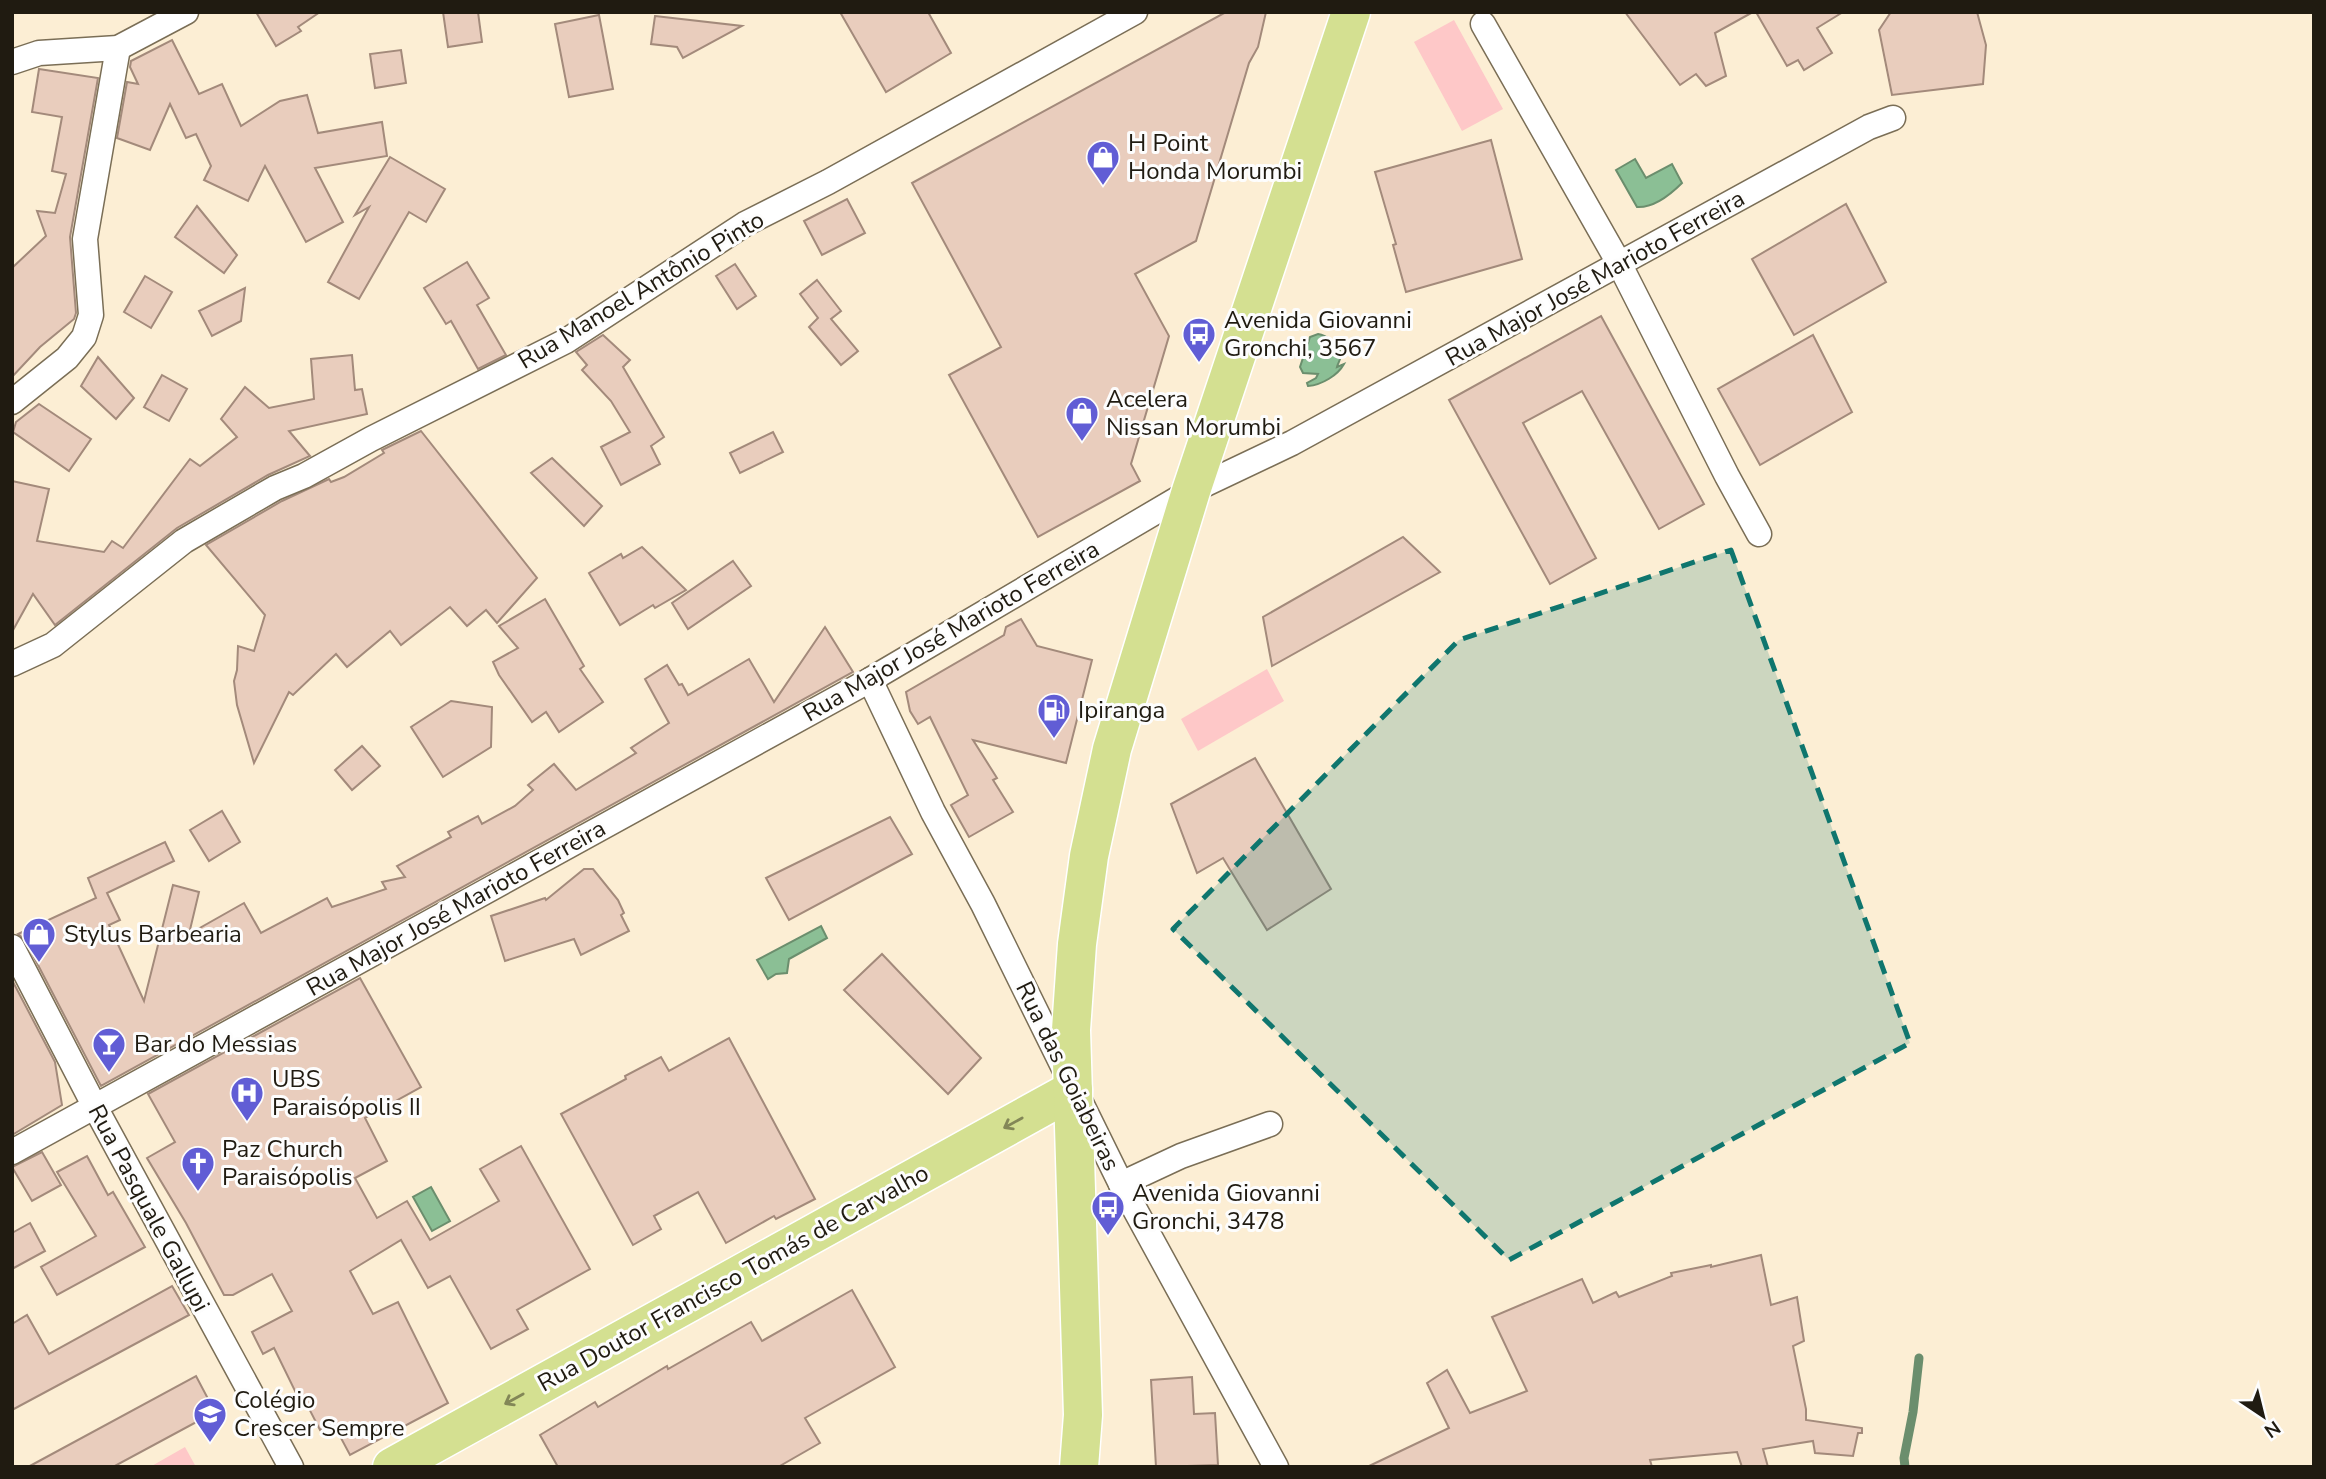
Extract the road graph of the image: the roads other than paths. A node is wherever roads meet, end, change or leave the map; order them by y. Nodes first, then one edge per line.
1 (186, 12) edge
2 (1135, 12) edge
3 (1351, 12) edge
4 (1483, 24) dead end
5 (118, 48) junction
6 (12, 62) edge
7 (1893, 118) dead end
8 (1620, 265) junction
9 (12, 402) edge
10 (1191, 491) junction
11 (1759, 534) dead end
12 (12, 664) edge
13 (870, 680) junction
14 (12, 947) edge
15 (1073, 1090) junction
16 (94, 1107) junction
17 (1270, 1124) dead end
18 (12, 1152) edge
19 (1121, 1184) junction
20 (1083, 1415) junction
21 (291, 1467) edge
22 (392, 1467) edge
23 (1079, 1467) edge
24 (1101, 1467) edge
25 (1276, 1467) edge

1 - 5 street
2 - 12 street, Rua Manoel Antônio Pinto
3 - 10 main road
4 - 8 street
5 - 6 street
5 - 9 street
7 - 8 street, Rua Major José Marioto Ferreira
8 - 10 street, Rua Major José Marioto Ferreira
8 - 11 street
10 - 13 street, Rua Major José Marioto Ferreira
10 - 15 main road
13 - 15 street, Rua das Goiabeiras
13 - 16 street, Rua Major José Marioto Ferreira
14 - 16 street, Rua Pasquale Gallupi
15 - 19 street, Rua das Goiabeiras
15 - 20 main road
15 -> 22 main road, Rua Doutor Francisco Tomás de Carvalho
16 - 18 street, Rua Major José Marioto Ferreira
16 - 21 street, Rua Pasquale Gallupi
17 - 19 street
19 - 25 street, Rua das Goiabeiras
20 - 23 main road
20 - 24 main road

